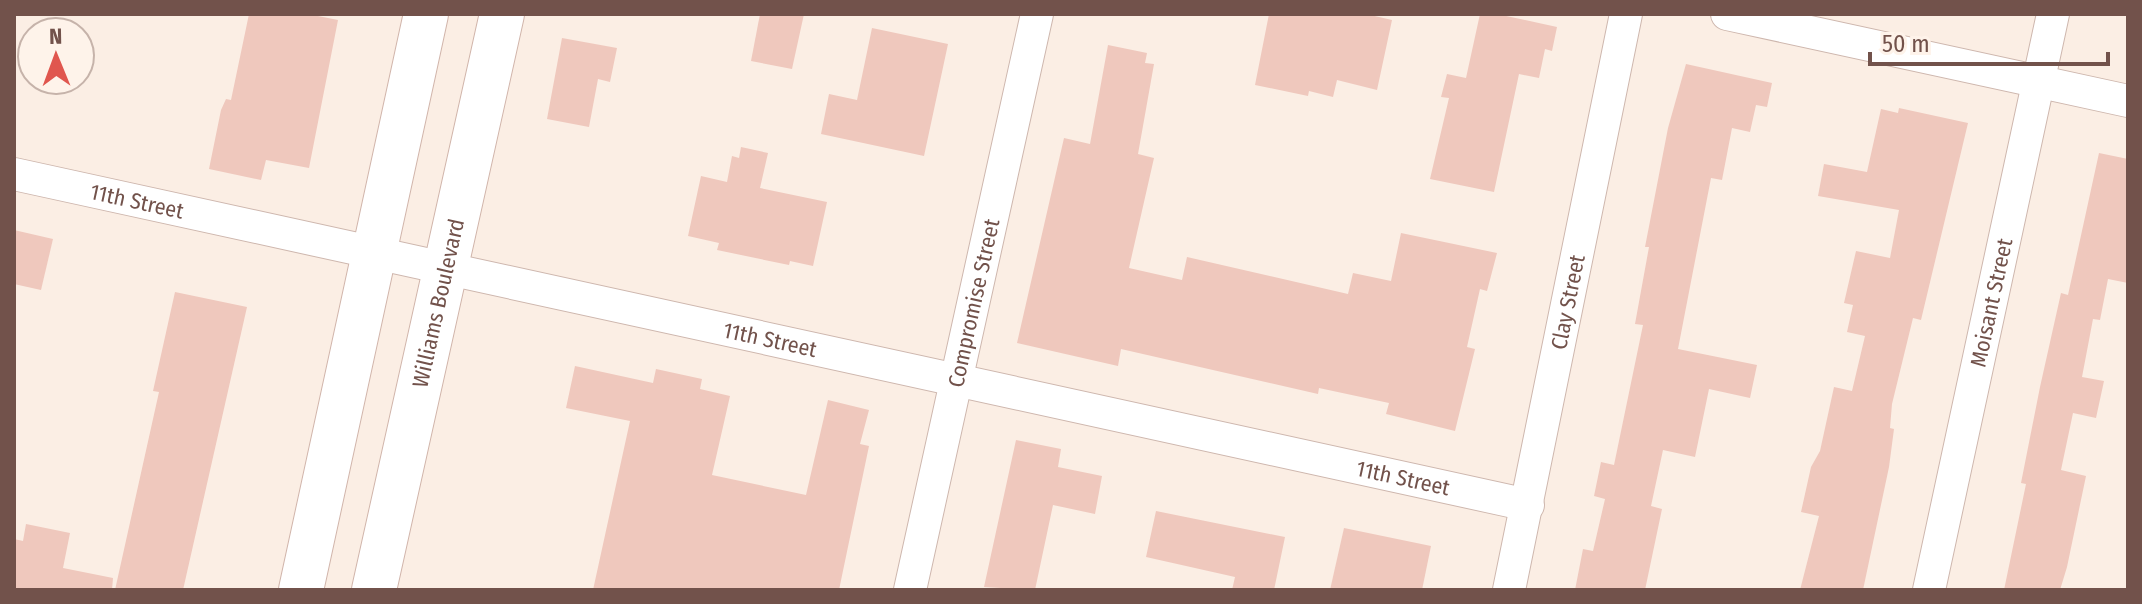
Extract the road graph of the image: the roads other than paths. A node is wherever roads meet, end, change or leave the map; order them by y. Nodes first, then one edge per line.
1 (426, 14) edge
2 (502, 14) edge
3 (1037, 14) edge
4 (1626, 14) edge
5 (1727, 14) edge
6 (2053, 14) edge
7 (2038, 81) junction
8 (2128, 101) edge
9 (14, 174) edge
10 (376, 252) junction
11 (446, 267) junction
12 (956, 378) junction
13 (1528, 505) junction
14 (301, 590) edge
15 (374, 590) edge
16 (910, 590) edge
17 (1509, 590) edge
18 (1929, 590) edge

1 - 10 main road
2 - 11 main road, Williams Boulevard
3 - 12 street, Compromise Street
4 - 13 street, Clay Street
5 - 7 street
6 - 7 street, Moisant Street
7 - 8 street
7 - 18 street, Moisant Street
9 - 10 street, 11th Street
10 - 11 street, 11th Street
10 - 14 main road
11 - 12 street, 11th Street
11 - 15 main road, Williams Boulevard
12 - 13 street, 11th Street
12 - 16 street, Compromise Street
13 - 17 street, Clay Street

